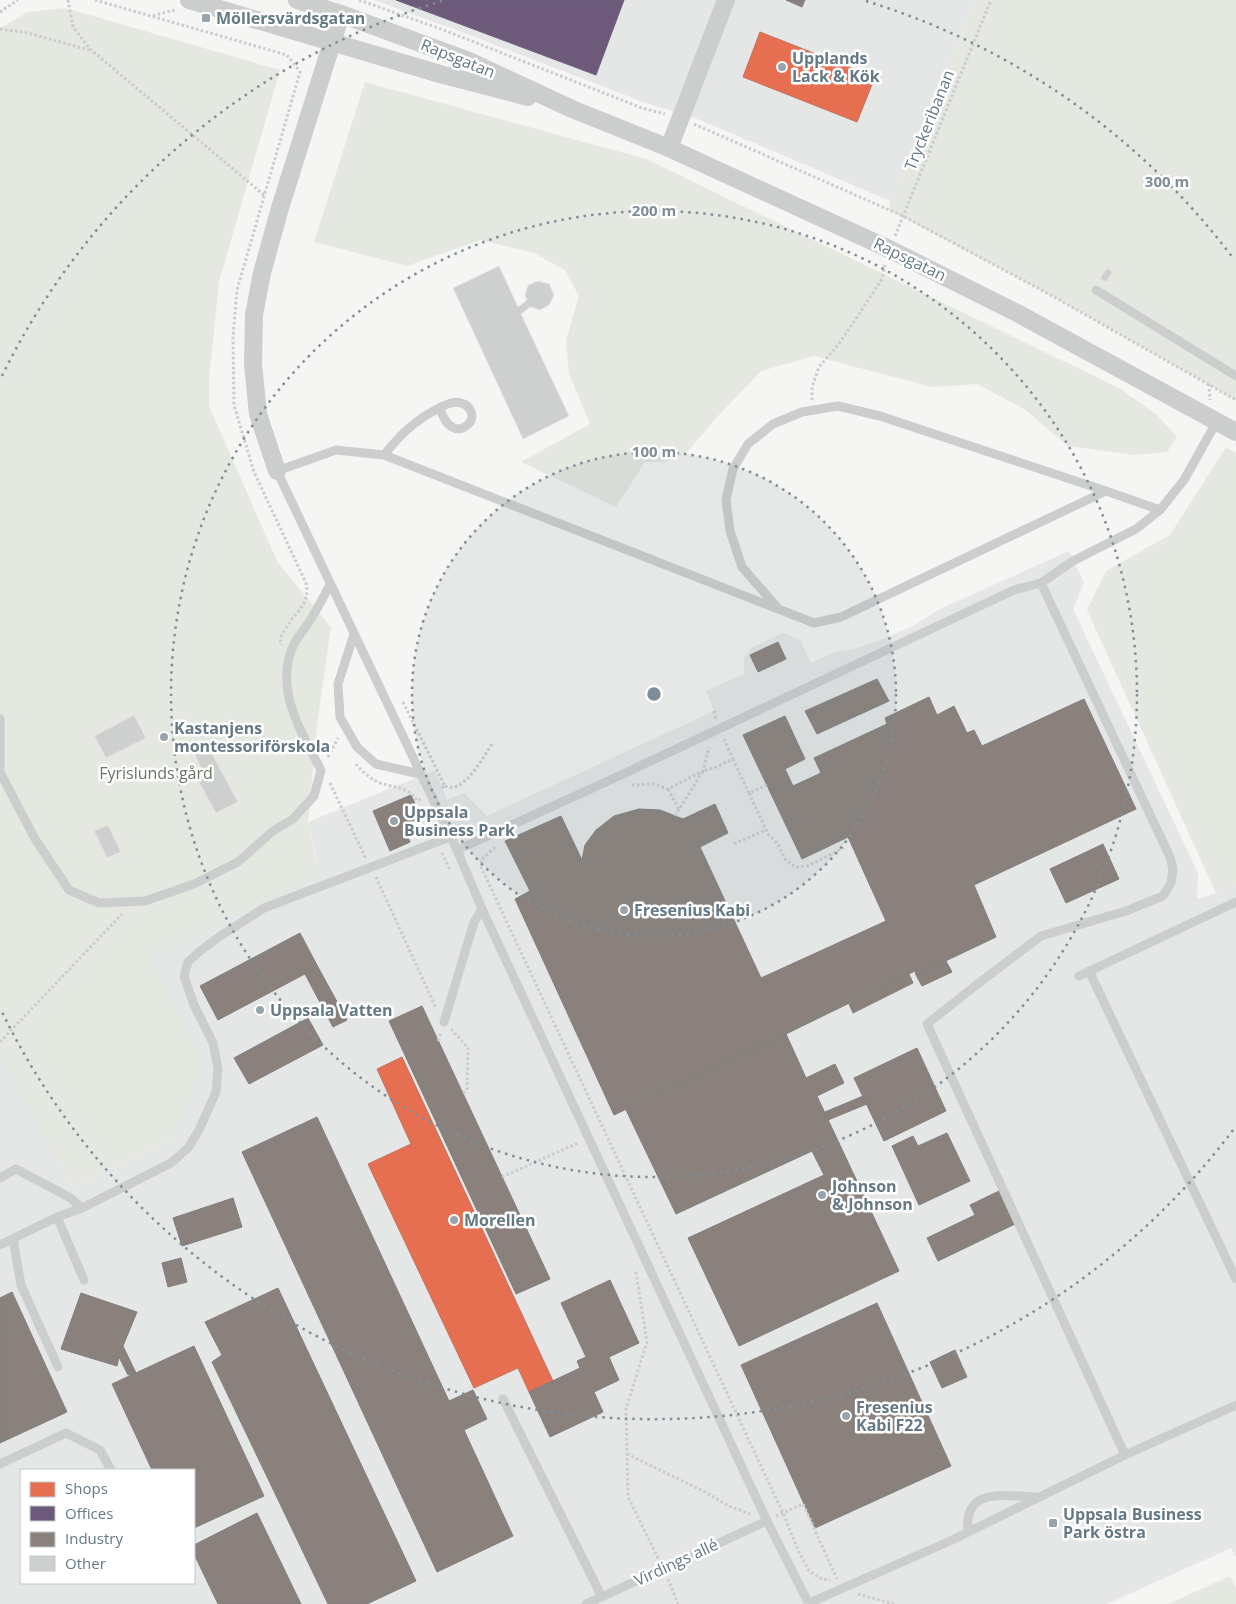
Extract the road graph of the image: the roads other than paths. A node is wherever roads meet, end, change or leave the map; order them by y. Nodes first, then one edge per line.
1 (297, 0) edge
2 (726, 0) edge
3 (183, 5) edge
4 (342, 14) junction
5 (332, 43) junction
6 (572, 108) junction
7 (669, 148) junction
8 (1096, 290) dead end
9 (1236, 376) edge
10 (440, 408) dead end
11 (1217, 421) junction
12 (1236, 432) edge
13 (384, 455) junction
14 (277, 470) junction
15 (1106, 490) junction
16 (1160, 510) junction
17 (1041, 583) junction
18 (330, 585) junction
19 (778, 608) junction
20 (354, 634) junction
21 (0, 719) edge
22 (420, 774) junction
23 (450, 836) junction
24 (457, 850) junction
25 (1236, 902) edge
26 (482, 909) junction
27 (1088, 971) junction
28 (1079, 976) dead end
29 (444, 1022) road end
30 (0, 1178) edge
31 (82, 1208) junction
32 (57, 1217) junction
33 (13, 1239) junction
34 (0, 1245) edge
35 (1236, 1279) edge
36 (84, 1280) dead end
37 (58, 1367) dead end
38 (503, 1399) dead end
39 (1236, 1405) edge
40 (1125, 1456) junction
41 (0, 1464) edge
42 (110, 1469) edge
43 (1039, 1497) junction
44 (767, 1521) junction
45 (968, 1532) junction
46 (602, 1597) junction
47 (586, 1604) edge
48 (809, 1604) edge

1 - 4 street, Rapsgatan
2 - 7 street
3 - 5 street, Rapsgatan
4 - 5 street
4 - 6 street, Rapsgatan
5 - 6 street, Rapsgatan
5 - 14 street
6 - 7 street, Rapsgatan
7 - 11 street, Rapsgatan
8 - 9 lane
10 - 13 lane
11 - 12 street, Rapsgatan
11 - 16 lane
13 - 14 lane
13 - 19 lane
14 - 18 lane
15 - 16 lane
15 - 19 lane
15 - 19 lane
16 - 17 lane
17 - 24 lane
17 - 40 lane
18 - 20 lane
18 - 21 lane
20 - 22 lane
20 - 22 lane
22 - 23 lane
23 - 24 lane
23 - 31 lane
24 - 26 lane
25 - 27 lane
26 - 29 lane
26 - 44 lane
27 - 28 lane
27 - 35 lane
30 - 31 lane
31 - 32 lane
32 - 33 lane
32 - 36 lane
33 - 34 lane
33 - 37 lane
38 - 46 lane
39 - 40 lane
40 - 43 lane
41 - 42 lane
43 - 45 lane
43 - 45 lane
44 - 46 lane, Virdings allé
44 - 48 lane
45 - 48 lane
46 - 47 lane, Virdings allé

